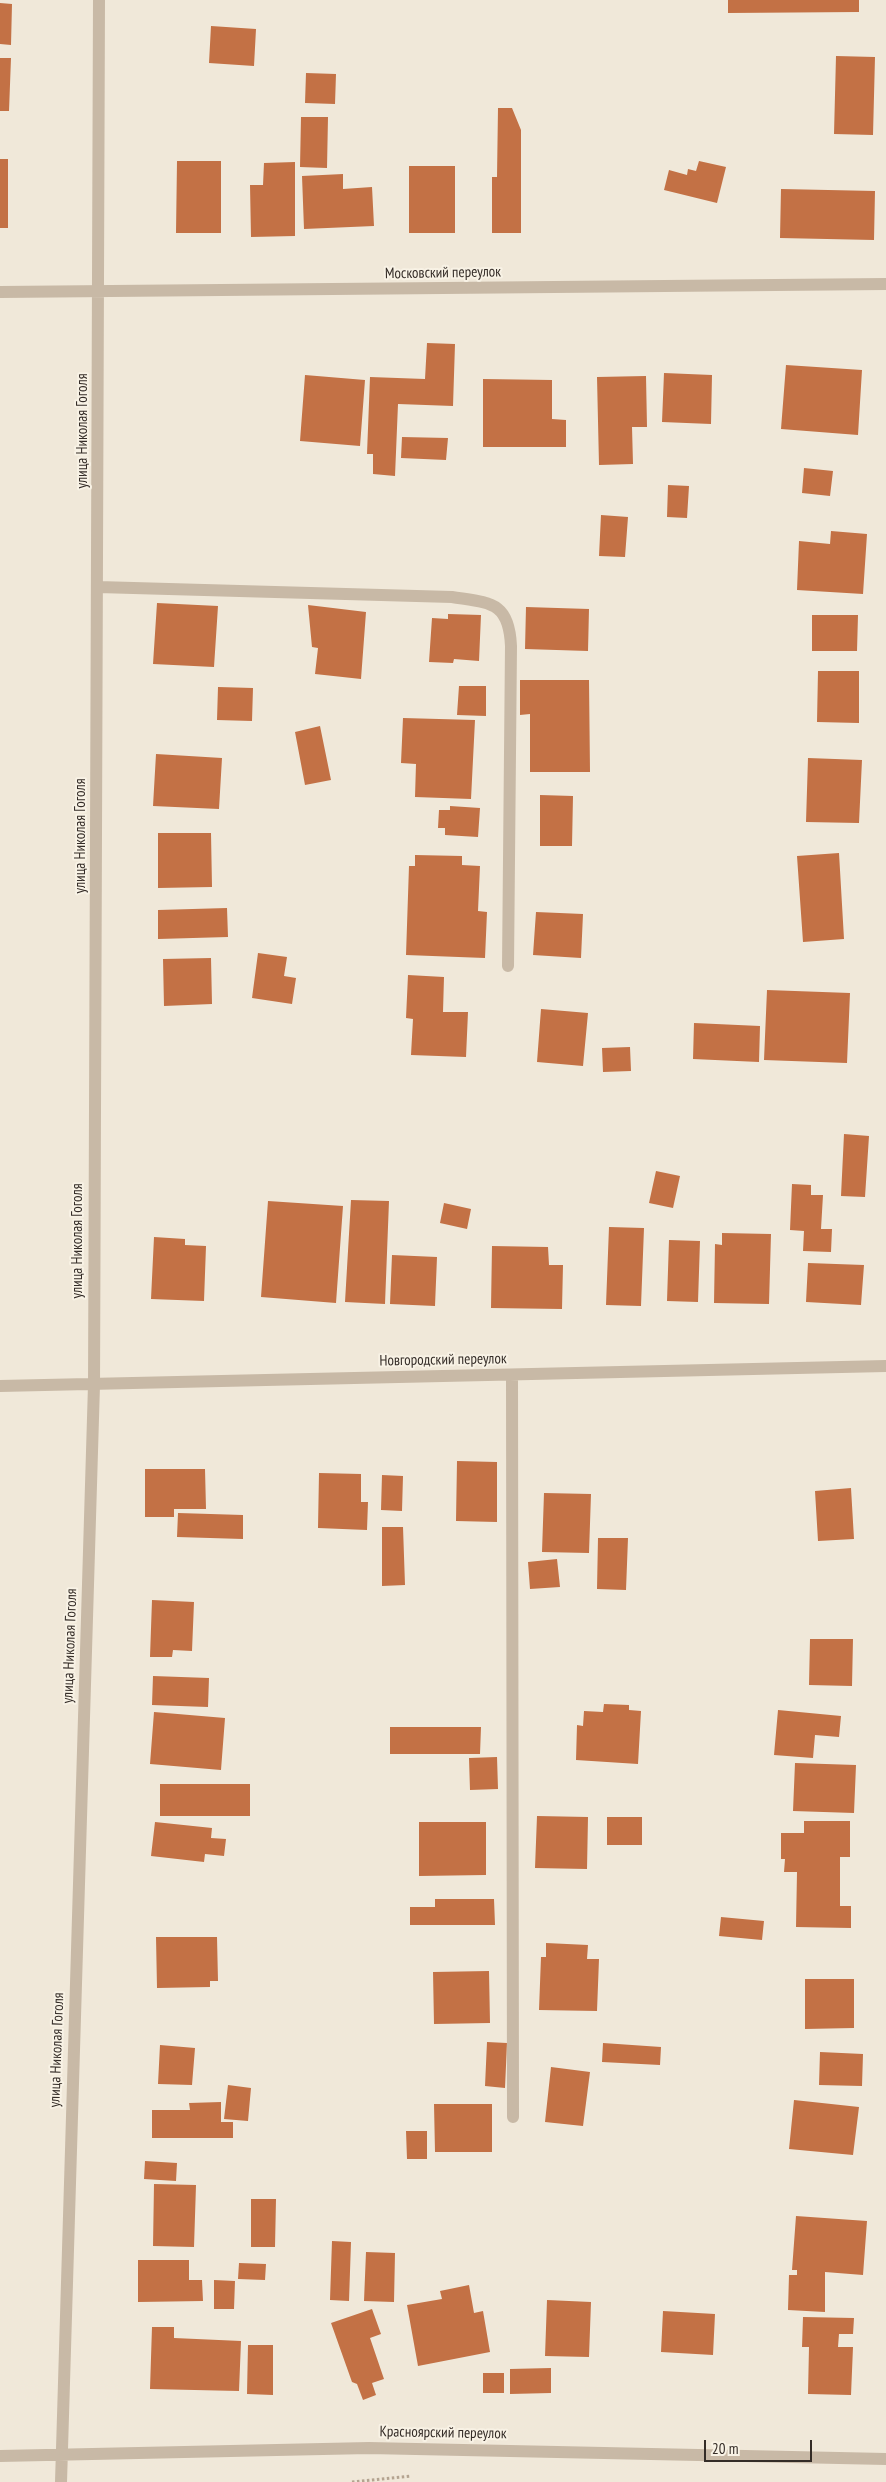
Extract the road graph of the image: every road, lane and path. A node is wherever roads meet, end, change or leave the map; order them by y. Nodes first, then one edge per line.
1 (100, 0) edge
2 (886, 284) edge
3 (0, 292) edge
4 (100, 293) junction
5 (98, 587) junction
6 (508, 966) dead end
7 (886, 1366) edge
8 (512, 1375) junction
9 (94, 1385) junction
10 (0, 1386) edge
11 (513, 2117) dead end
12 (61, 2455) junction
13 (0, 2456) edge
14 (886, 2458) edge
15 (62, 2482) edge

1 - 4 street, улица Николая Гоголя
2 - 4 street, Московский переулок
3 - 4 street, Московский переулок
4 - 5 street, улица Николая Гоголя
5 - 6 street
5 - 9 street, улица Николая Гоголя
7 - 8 street, Новгородский переулок
8 - 9 street, Новгородский переулок
8 - 11 street
9 - 10 street, Новгородский переулок
9 - 12 street, улица Николая Гоголя
12 - 13 street, Красноярский переулок
12 - 14 street, Красноярский переулок
12 - 15 street, улица Николая Гоголя

